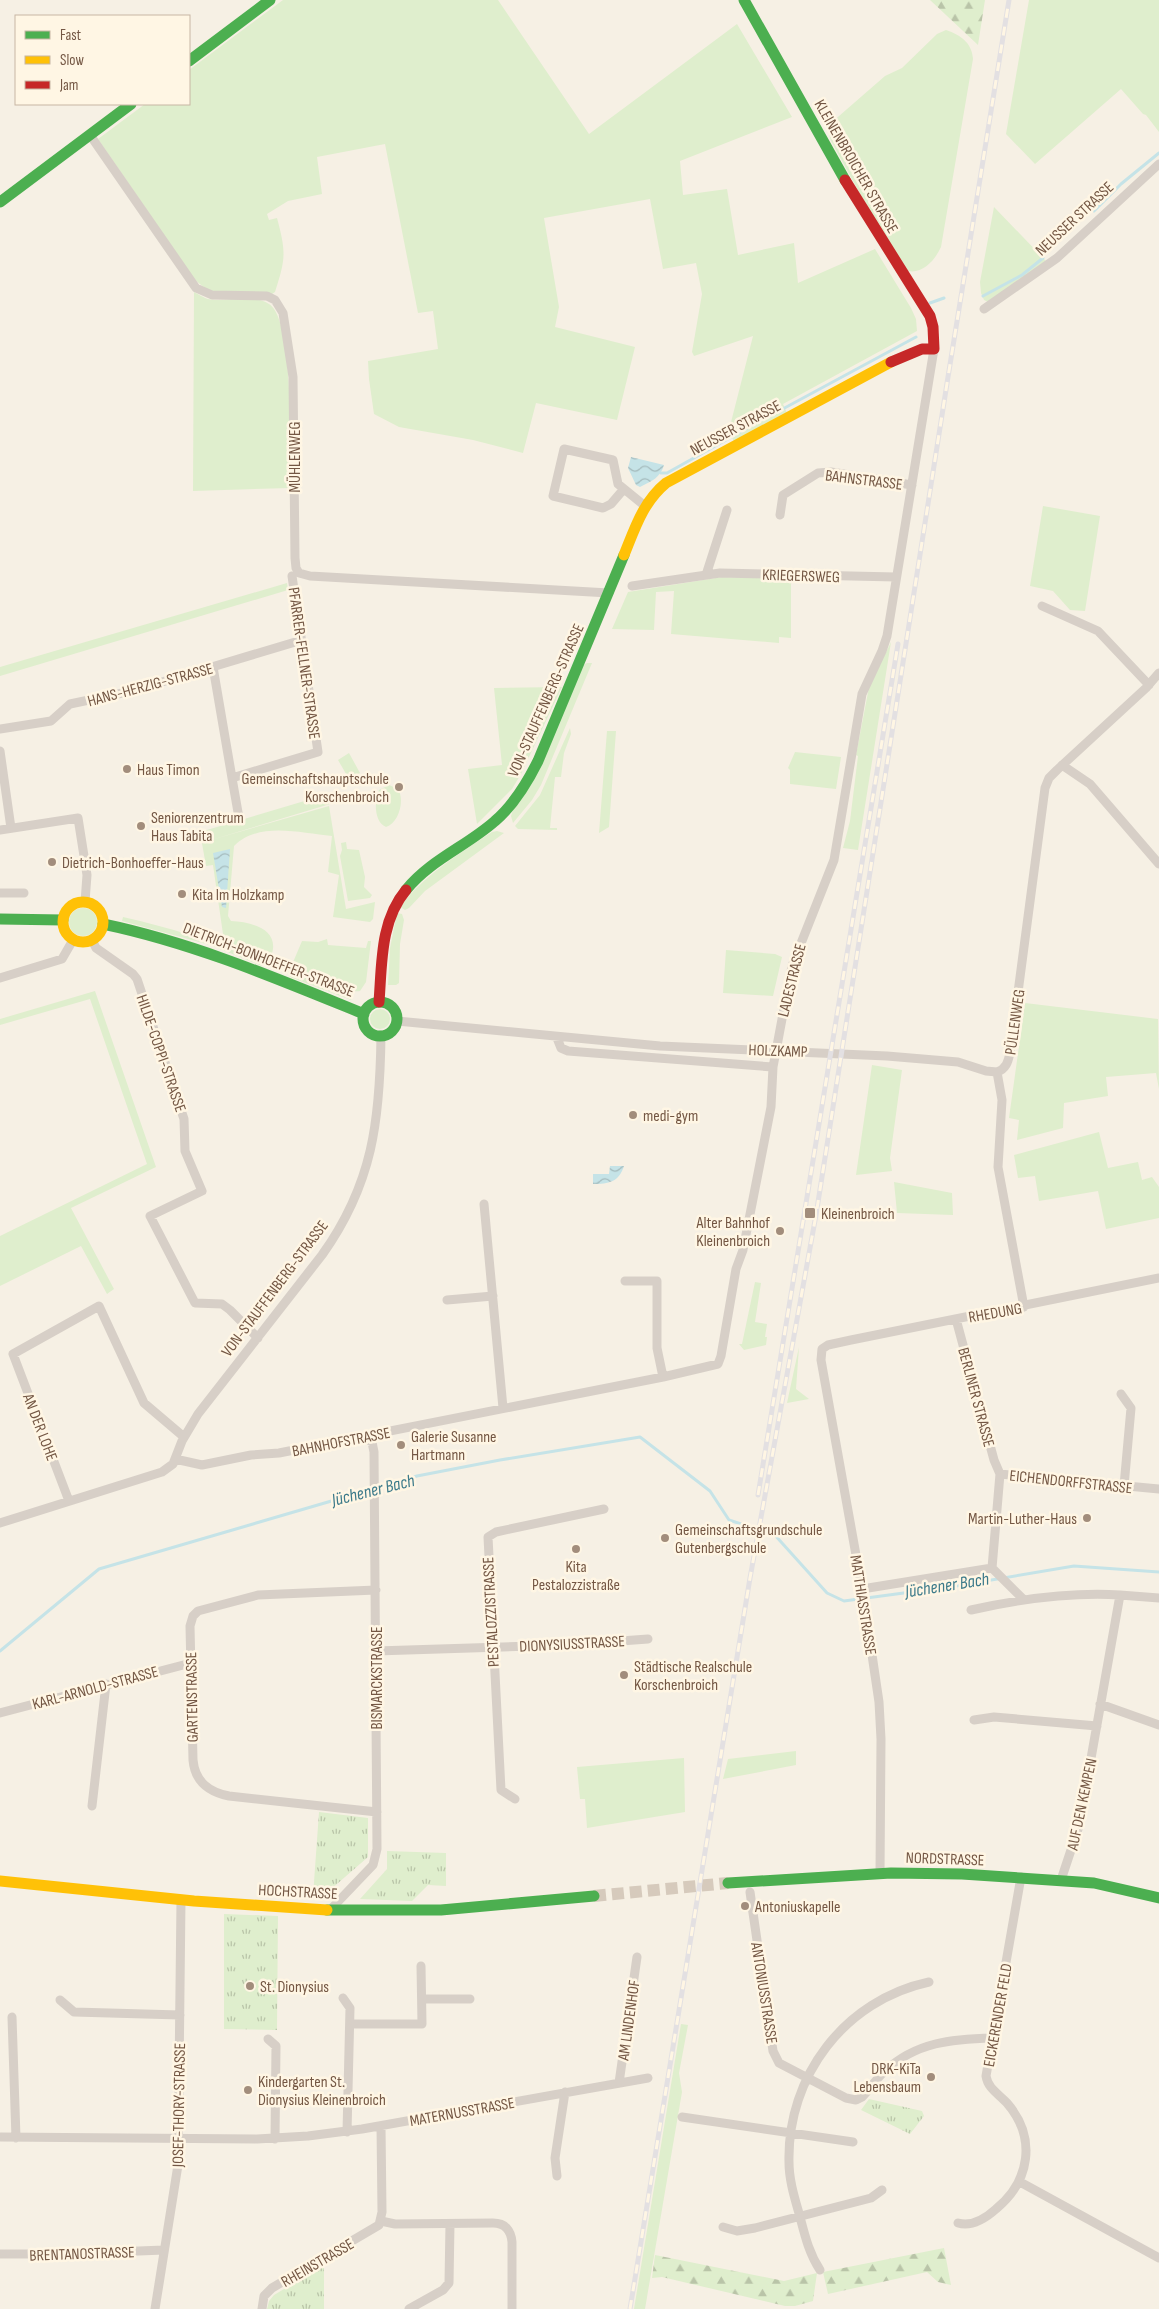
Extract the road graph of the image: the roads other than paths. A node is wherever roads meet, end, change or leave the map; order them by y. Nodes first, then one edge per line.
1 (270, 0) edge
2 (744, 0) edge
3 (190, 60) edge
4 (130, 105) edge
5 (90, 135) junction
6 (1159, 164) edge
7 (0, 202) edge
8 (984, 309) dead end
9 (934, 349) junction
10 (912, 485) junction
11 (623, 490) junction
12 (645, 506) junction
13 (727, 510) dead end
14 (780, 515) dead end
15 (706, 575) junction
16 (292, 576) dead end
17 (896, 577) junction
18 (632, 586) dead end
19 (609, 593) junction
20 (1042, 606) dead end
21 (302, 640) junction
22 (214, 667) junction
23 (1159, 673) edge
24 (1149, 685) junction
25 (0, 729) edge
26 (0, 751) edge
27 (1062, 765) junction
28 (232, 778) junction
29 (239, 818) dead end
30 (11, 828) junction
31 (0, 830) edge
32 (1159, 864) edge
33 (0, 893) edge
34 (24, 893) dead end
35 (85, 902) junction
36 (0, 919) edge
37 (63, 920) junction
38 (103, 924) junction
39 (73, 940) junction
40 (92, 940) junction
41 (0, 978) edge
42 (379, 1002) junction
43 (364, 1014) junction
44 (396, 1021) junction
45 (381, 1035) junction
46 (557, 1038) junction
47 (774, 1063) junction
48 (997, 1072) junction
49 (484, 1204) dead end
50 (1159, 1278) edge
51 (625, 1281) dead end
52 (493, 1296) junction
53 (446, 1300) dead end
54 (1024, 1307) junction
55 (956, 1319) junction
56 (258, 1338) junction
57 (831, 1344) joint
58 (719, 1361) joint
59 (663, 1377) junction
60 (1121, 1394) dead end
61 (503, 1408) junction
62 (184, 1437) junction
63 (361, 1437) junction
64 (175, 1459) junction
65 (1000, 1474) junction
66 (1124, 1486) junction
67 (1159, 1489) edge
68 (69, 1501) junction
69 (604, 1509) dead end
70 (0, 1523) edge
71 (993, 1570) junction
72 (376, 1590) junction
73 (862, 1592) junction
74 (1120, 1595) junction
75 (1159, 1598) edge
76 (1024, 1599) junction
77 (971, 1610) dead end
78 (648, 1640) dead end
79 (492, 1646) junction
80 (376, 1651) junction
81 (191, 1663) junction
82 (106, 1684) junction
83 (1100, 1704) junction
84 (0, 1714) edge
85 (974, 1720) dead end
86 (1159, 1725) edge
87 (1097, 1726) junction
88 (515, 1800) dead end
89 (92, 1806) dead end
90 (377, 1812) junction
91 (880, 1874) junction
92 (1021, 1877) junction
93 (1062, 1880) junction
94 (0, 1881) edge
95 (728, 1883) tunnel mouth
96 (750, 1892) dead end
97 (594, 1896) tunnel mouth
98 (1159, 1898) edge
99 (181, 1900) junction
100 (331, 1909) junction
101 (637, 1957) dead end
102 (421, 1966) dead end
103 (929, 1982) dead end
104 (343, 1998) dead end
105 (422, 1998) junction
106 (470, 1998) dead end
107 (60, 2000) dead end
108 (180, 2015) junction
109 (12, 2016) dead end
110 (350, 2024) junction
111 (993, 2038) junction
112 (268, 2039) dead end
113 (648, 2078) dead end
114 (807, 2078) junction
115 (619, 2083) junction
116 (565, 2092) junction
117 (682, 2117) dead end
118 (380, 2126) junction
119 (347, 2132) junction
120 (790, 2133) junction
121 (0, 2138) edge
122 (16, 2138) junction
123 (179, 2139) junction
124 (275, 2139) junction
125 (853, 2142) dead end
126 (558, 2176) dead end
127 (1020, 2182) junction
128 (882, 2190) dead end
129 (800, 2216) junction
130 (380, 2221) junction
131 (958, 2223) dead end
132 (450, 2224) junction
133 (723, 2227) dead end
134 (164, 2250) junction
135 (0, 2254) edge
136 (1159, 2258) edge
137 (820, 2270) dead end
138 (155, 2309) edge
139 (262, 2309) edge
140 (408, 2309) edge
141 (512, 2309) edge

1 - 3 street
2 - 9 street, KLEINENBROICHER STRASSE
4 - 5 street
5 - 7 street
5 - 19 street, MÜHLENWEG
6 - 8 street, NEUSSER STRASSE
9 - 10 street, BAHNSTRASSE
9 - 12 street, NEUSSER STRASSE
10 - 14 street, BAHNSTRASSE
10 - 17 street, BAHNSTRASSE
11 - 11 street
11 - 12 street
12 - 19 street, NEUSSER STRASSE
13 - 15 street
15 - 17 street, KRIEGERSWEG
15 - 18 street, KRIEGERSWEG
16 - 21 street, PFARRER-FELLNER-STRASSE
17 - 47 street, LADESTRASSE
19 - 42 street, VON-STAUFFENBERG-STRASSE
20 - 24 street
21 - 22 street, HANS-HERZIG-STRASSE
21 - 28 street, PFARRER-FELLNER-STRASSE
22 - 25 street, HANS-HERZIG-STRASSE
22 - 28 street
23 - 24 street, PÜLLENWEG
24 - 27 street, PÜLLENWEG
26 - 30 street
27 - 32 street
27 - 48 street, PÜLLENWEG
28 - 29 street
30 - 31 street
30 - 35 street
33 - 34 street
35 - 37 street
35 - 38 street
36 - 37 street
37 - 39 street
38 - 40 street
38 - 43 street, DIETRICH-BONHOEFFER-STRASSE
39 - 40 street
39 - 41 street
40 - 56 street, HILDE-COPPI-STRASSE
42 - 43 street
42 - 44 street
43 - 45 street
44 - 45 street
44 - 46 street, HOLZKAMP
45 - 56 street, VON-STAUFFENBERG-STRASSE
46 - 47 street, HOLZKAMP
46 - 48 street, HOLZKAMP
47 - 58 street, LADESTRASSE
48 - 54 street, PÜLLENWEG
49 - 52 street
50 - 54 street, RHEDUNG
51 - 59 street
52 - 53 street
52 - 61 street
54 - 55 street, RHEDUNG
55 - 57 street, RHEDUNG
55 - 65 street, BERLINER STRASSE
56 - 62 street, VON-STAUFFENBERG-STRASSE
57 - 73 street, MATTHIASSTRASSE
58 - 59 street, BAHNHOFSTRASSE
59 - 61 street, BAHNHOFSTRASSE
60 - 66 street
61 - 63 street, BAHNHOFSTRASSE
62 - 64 street, VON-STAUFFENBERG-STRASSE
62 - 68 street, AN DER LOHE
63 - 64 street, BAHNHOFSTRASSE
63 - 72 street, BISMARCKSTRASSE
64 - 68 street
65 - 66 street, EICHENDORFFSTRASSE
65 - 71 street, EICHENDORFFSTRASSE
66 - 67 street, EICHENDORFFSTRASSE
68 - 70 street
69 - 79 street, PESTALOZZISTRASSE
71 - 73 street
71 - 76 street
72 - 80 street, BISMARCKSTRASSE
72 - 81 street, GARTENSTRASSE
73 - 91 street, MATTHIASSTRASSE
74 - 75 street
74 - 76 street
74 - 83 street, AUF DEN KEMPEN
76 - 77 street
78 - 79 street, DIONYSIUSSTRASSE
79 - 80 street, DIONYSIUSSTRASSE
79 - 88 street, PESTALOZZISTRASSE
80 - 90 street, BISMARCKSTRASSE
81 - 82 street, KARL-ARNOLD-STRASSE
81 - 90 street, GARTENSTRASSE
82 - 84 street, KARL-ARNOLD-STRASSE
82 - 89 street
83 - 86 street
83 - 87 street, AUF DEN KEMPEN
85 - 87 street
87 - 93 street, AUF DEN KEMPEN
90 - 100 street, BISMARCKSTRASSE
91 - 92 street, NORDSTRASSE
91 - 95 street, NORDSTRASSE
92 - 93 street, NORDSTRASSE
92 - 111 street, EICKERENDER FELD
93 - 98 street, NORDSTRASSE
94 - 99 street, HOCHSTRASSE
96 - 114 street, ANTONIUSSTRASSE
97 - 100 street, HOCHSTRASSE
99 - 100 street, HOCHSTRASSE
99 - 108 street, JOSEF-THORY-STRASSE
101 - 115 street, AM LINDENHOF
102 - 105 street
103 - 114 street
104 - 110 street
105 - 106 street
105 - 110 street
107 - 108 street
108 - 123 street, JOSEF-THORY-STRASSE
109 - 122 street
110 - 119 street
111 - 114 street, ANTONIUSSTRASSE
111 - 127 street, EICKERENDER FELD
112 - 124 street
113 - 115 street, MATERNUSSTRASSE
114 - 120 street
115 - 116 street, MATERNUSSTRASSE
116 - 118 street, MATERNUSSTRASSE
116 - 126 street
117 - 120 street
118 - 119 street, MATERNUSSTRASSE
118 - 130 street
119 - 124 street, MATERNUSSTRASSE
120 - 125 street
120 - 129 street
121 - 122 street, MATERNUSSTRASSE
122 - 123 street, MATERNUSSTRASSE
123 - 124 street, MATERNUSSTRASSE
123 - 134 street, JOSEF-THORY-STRASSE
127 - 131 street, EICKERENDER FELD
127 - 136 street
128 - 129 street
129 - 133 street
129 - 137 street
130 - 132 street
130 - 139 street, RHEINSTRASSE
132 - 140 street
132 - 141 street
134 - 135 street, BRENTANOSTRASSE
134 - 138 street, JOSEF-THORY-STRASSE

